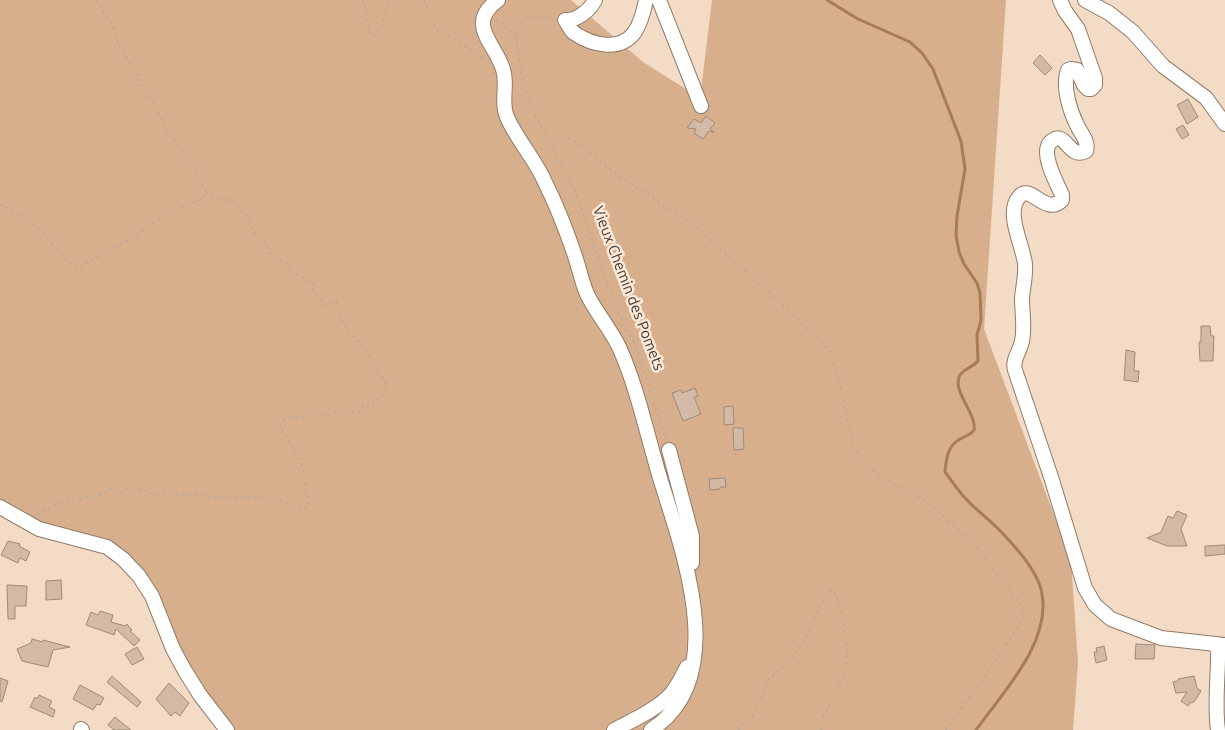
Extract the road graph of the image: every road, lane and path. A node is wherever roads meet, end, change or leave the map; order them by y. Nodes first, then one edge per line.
1 (96, 0) edge
2 (364, 0) edge
3 (388, 0) edge
4 (424, 0) edge
5 (498, 0) edge
6 (594, 0) edge
7 (646, 0) edge
8 (659, 0) edge
9 (1060, 0) edge
10 (1085, 0) edge
11 (484, 18) junction
12 (565, 20) junction
13 (516, 37) junction
14 (483, 53) dead end
15 (701, 106) dead end
16 (1225, 124) edge
17 (568, 137) dead end
18 (207, 193) junction
19 (0, 204) edge
20 (669, 450) joint
21 (0, 507) edge
22 (26, 523) junction
23 (692, 598) junction
24 (1221, 645) edge
25 (694, 654) junction
26 (227, 730) edge
27 (614, 730) edge
28 (651, 730) edge
29 (738, 730) edge
30 (821, 730) edge
31 (945, 730) edge
32 (1218, 730) edge

1 - 18 path
2 - 3 path
4 - 14 path
5 - 11 street
6 - 12 street
7 - 12 street
8 - 15 street
9 - 24 street
10 - 16 street
11 - 13 path
11 - 23 street
12 - 13 path
13 - 20 path, Vieux Chemin des Pomets
17 - 31 path
18 - 19 path
18 - 22 path
20 - 23 street
21 - 22 street
22 - 26 street
23 - 25 street
24 - 32 street
25 - 27 street
25 - 28 street
29 - 30 path

